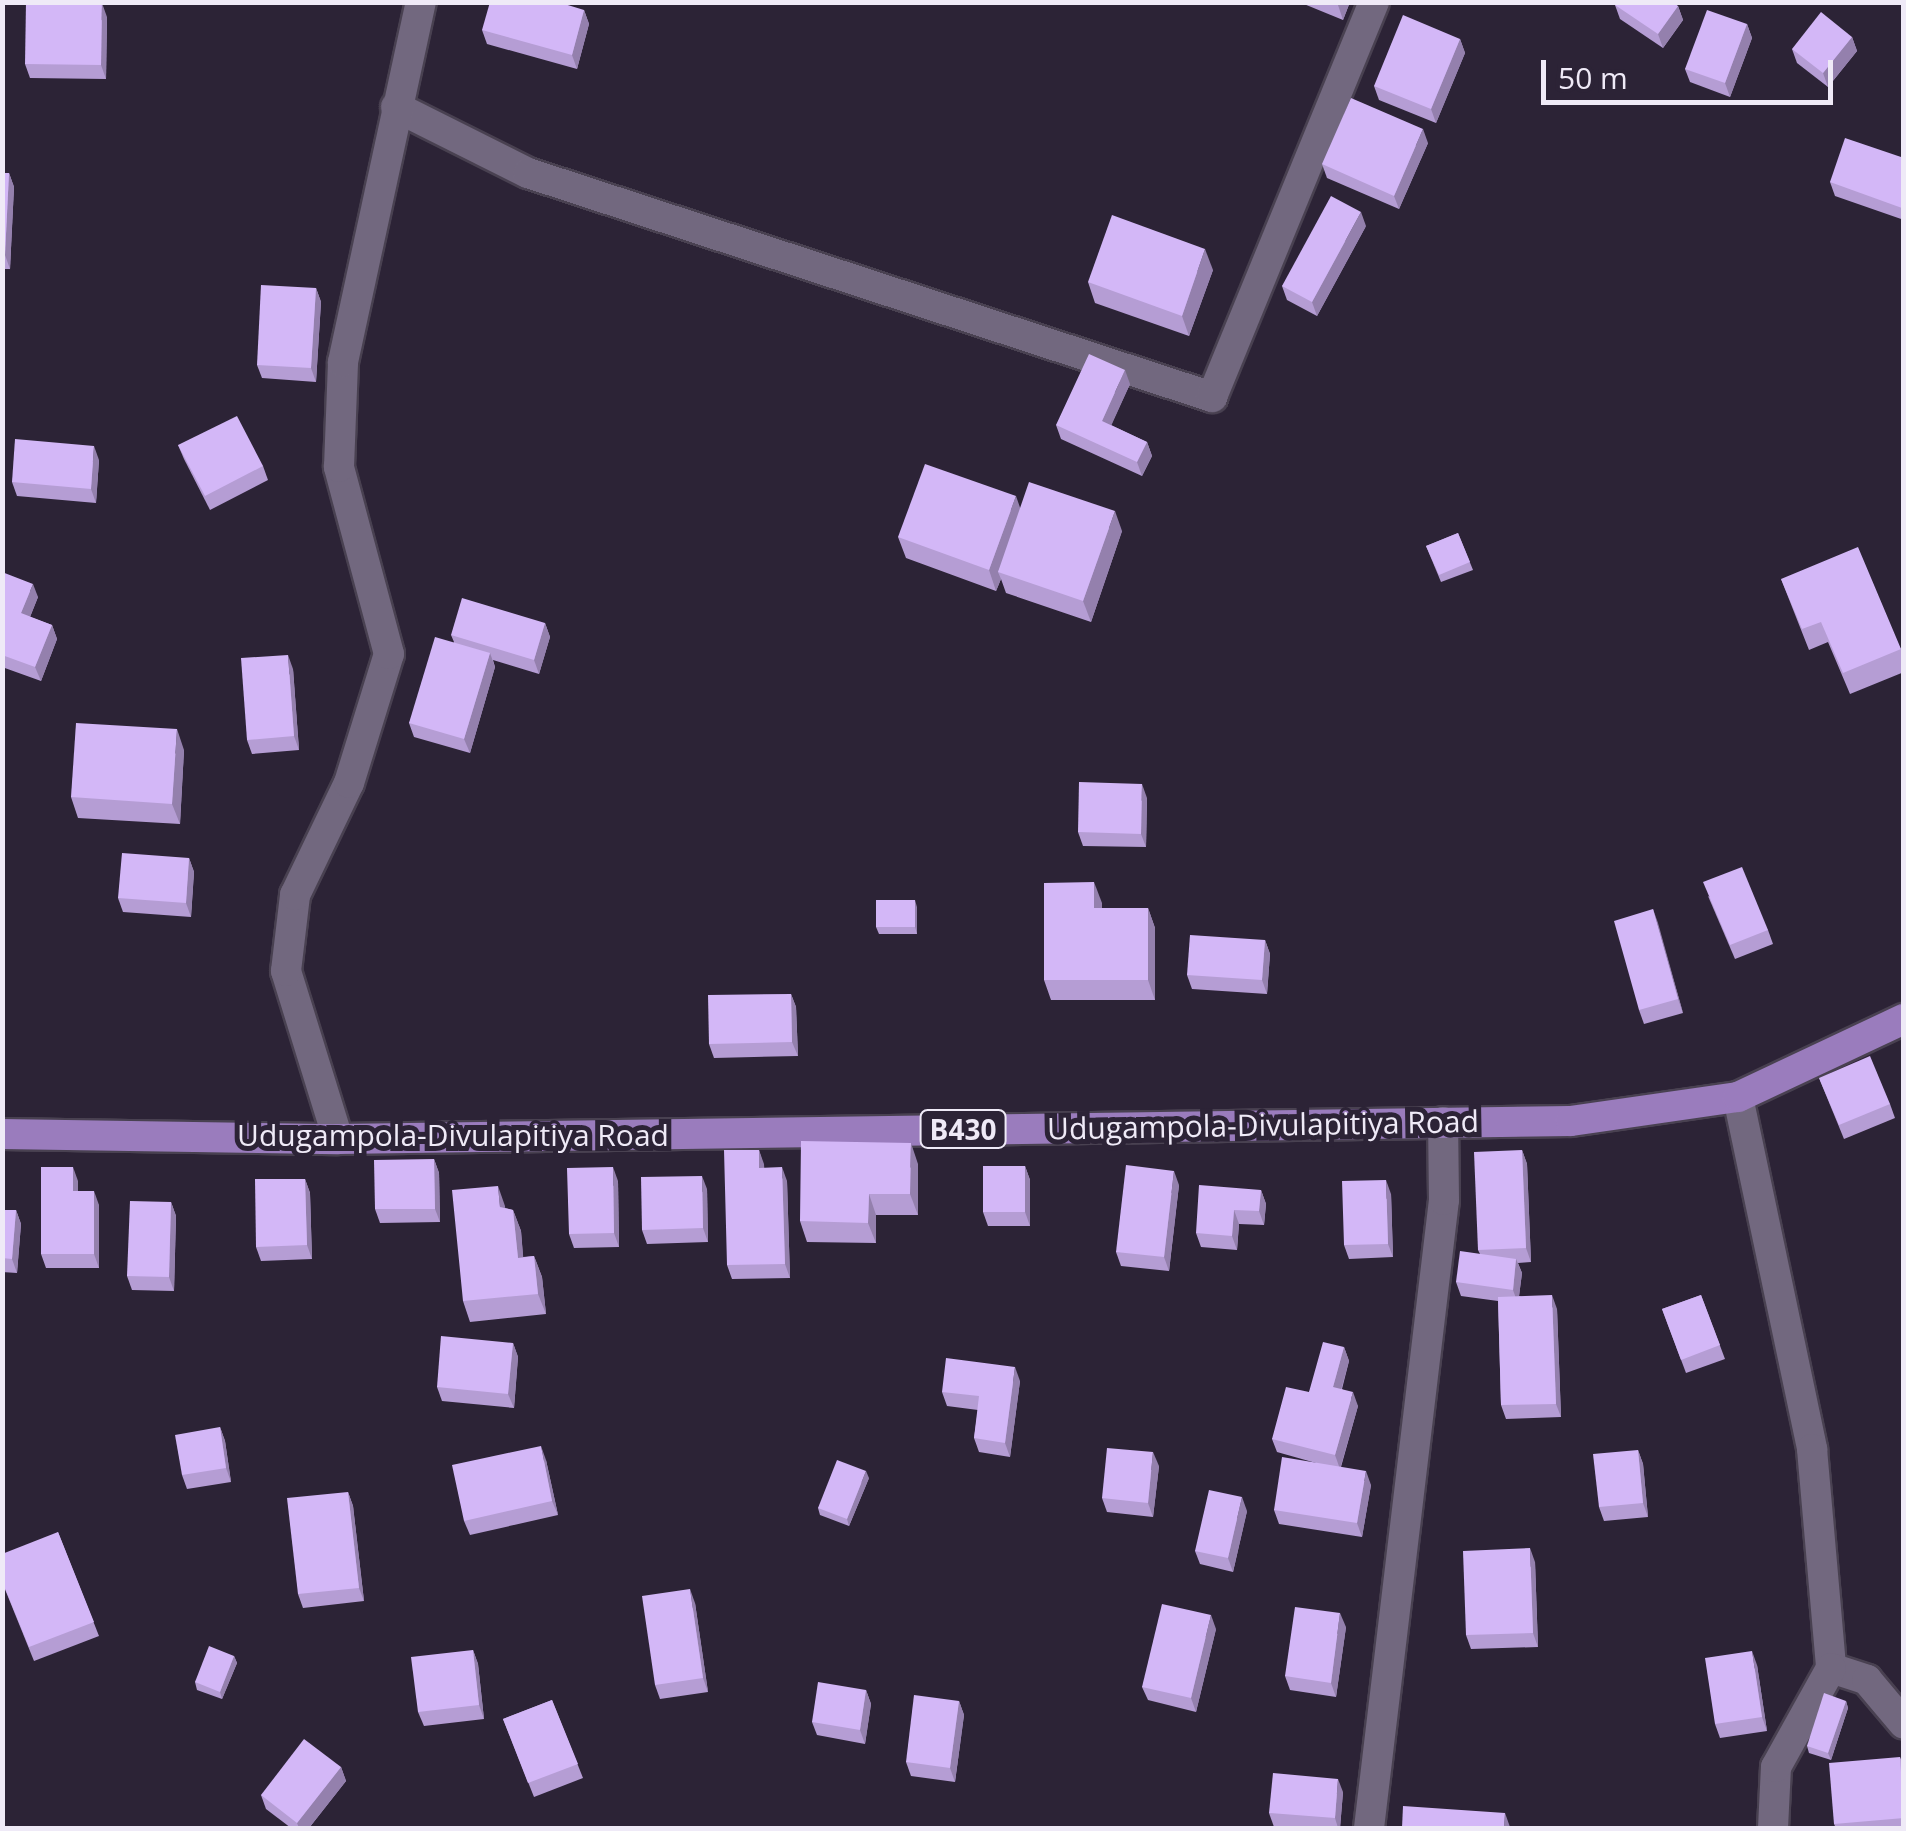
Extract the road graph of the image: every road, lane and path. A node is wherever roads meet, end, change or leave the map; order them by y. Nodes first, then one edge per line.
1 (421, 2) edge
2 (1374, 2) edge
3 (396, 107) junction
4 (1904, 1019) edge
5 (1738, 1097) junction
6 (1443, 1122) junction
7 (2, 1134) edge
8 (338, 1139) junction
9 (1832, 1668) junction
10 (1904, 1724) edge
11 (1370, 1828) edge
12 (1773, 1828) edge

1 - 3 street
2 - 3 street
3 - 8 street
4 - 5 main road, Udugampola-Divulapitiya Road / B430
5 - 6 main road, Udugampola-Divulapitiya Road / B430
5 - 9 street
6 - 8 main road, Udugampola-Divulapitiya Road / B430
6 - 11 street
7 - 8 main road, Udugampola-Divulapitiya Road / B430
9 - 10 street
9 - 12 street

